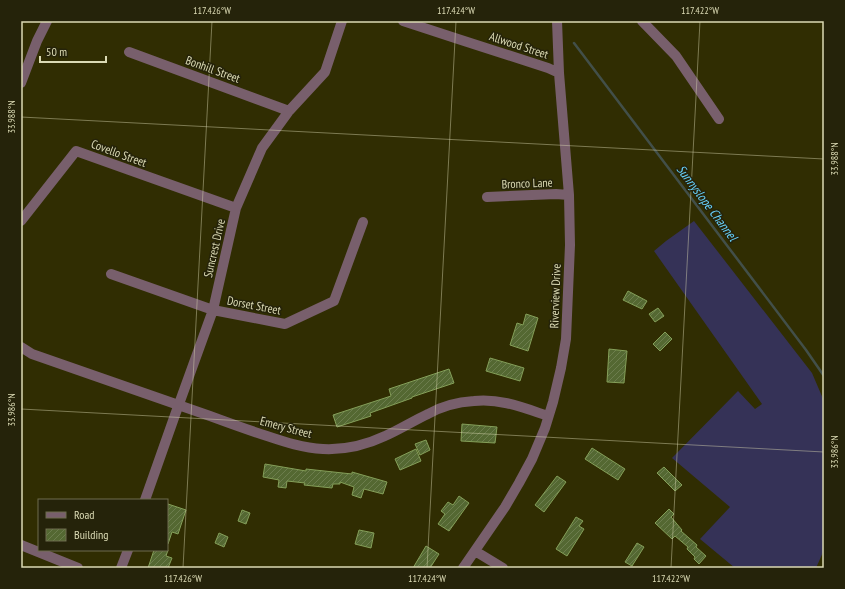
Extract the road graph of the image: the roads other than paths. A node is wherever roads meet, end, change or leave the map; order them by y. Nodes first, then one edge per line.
1 (47, 21) edge
2 (342, 21) edge
3 (403, 21) edge
4 (556, 21) edge
5 (642, 21) edge
6 (129, 52) dead end
7 (559, 73) junction
8 (21, 83) edge
9 (289, 111) junction
10 (719, 119) dead end
11 (569, 195) junction
12 (486, 197) dead end
13 (236, 208) junction
14 (21, 221) edge
15 (363, 222) dead end
16 (111, 274) dead end
17 (213, 310) junction
18 (21, 347) edge
19 (179, 405) junction
20 (548, 416) junction
21 (145, 499) edge
22 (21, 545) edge
23 (128, 551) edge
24 (475, 551) junction
25 (78, 568) edge
26 (121, 568) edge
27 (463, 568) edge
28 (503, 568) edge

1 - 8 street
2 - 9 street, Suncrest Drive
3 - 7 street, Allwood Street
4 - 7 street, Riverview Drive
5 - 10 street
6 - 9 street, Bonhill Street
7 - 11 street, Riverview Drive
9 - 13 street, Suncrest Drive
11 - 12 street, Bronco Lane
11 - 20 street, Riverview Drive
13 - 14 street, Covello Street
13 - 17 street, Suncrest Drive
15 - 17 street, Dorset Street
16 - 17 street, Dorset Street
17 - 19 street, Suncrest Drive
18 - 19 street, Emery Street
19 - 20 street, Emery Street
19 - 21 street, Suncrest Drive
20 - 24 street, Riverview Drive
22 - 25 street
23 - 26 street
24 - 27 street, Riverview Drive
24 - 28 street

